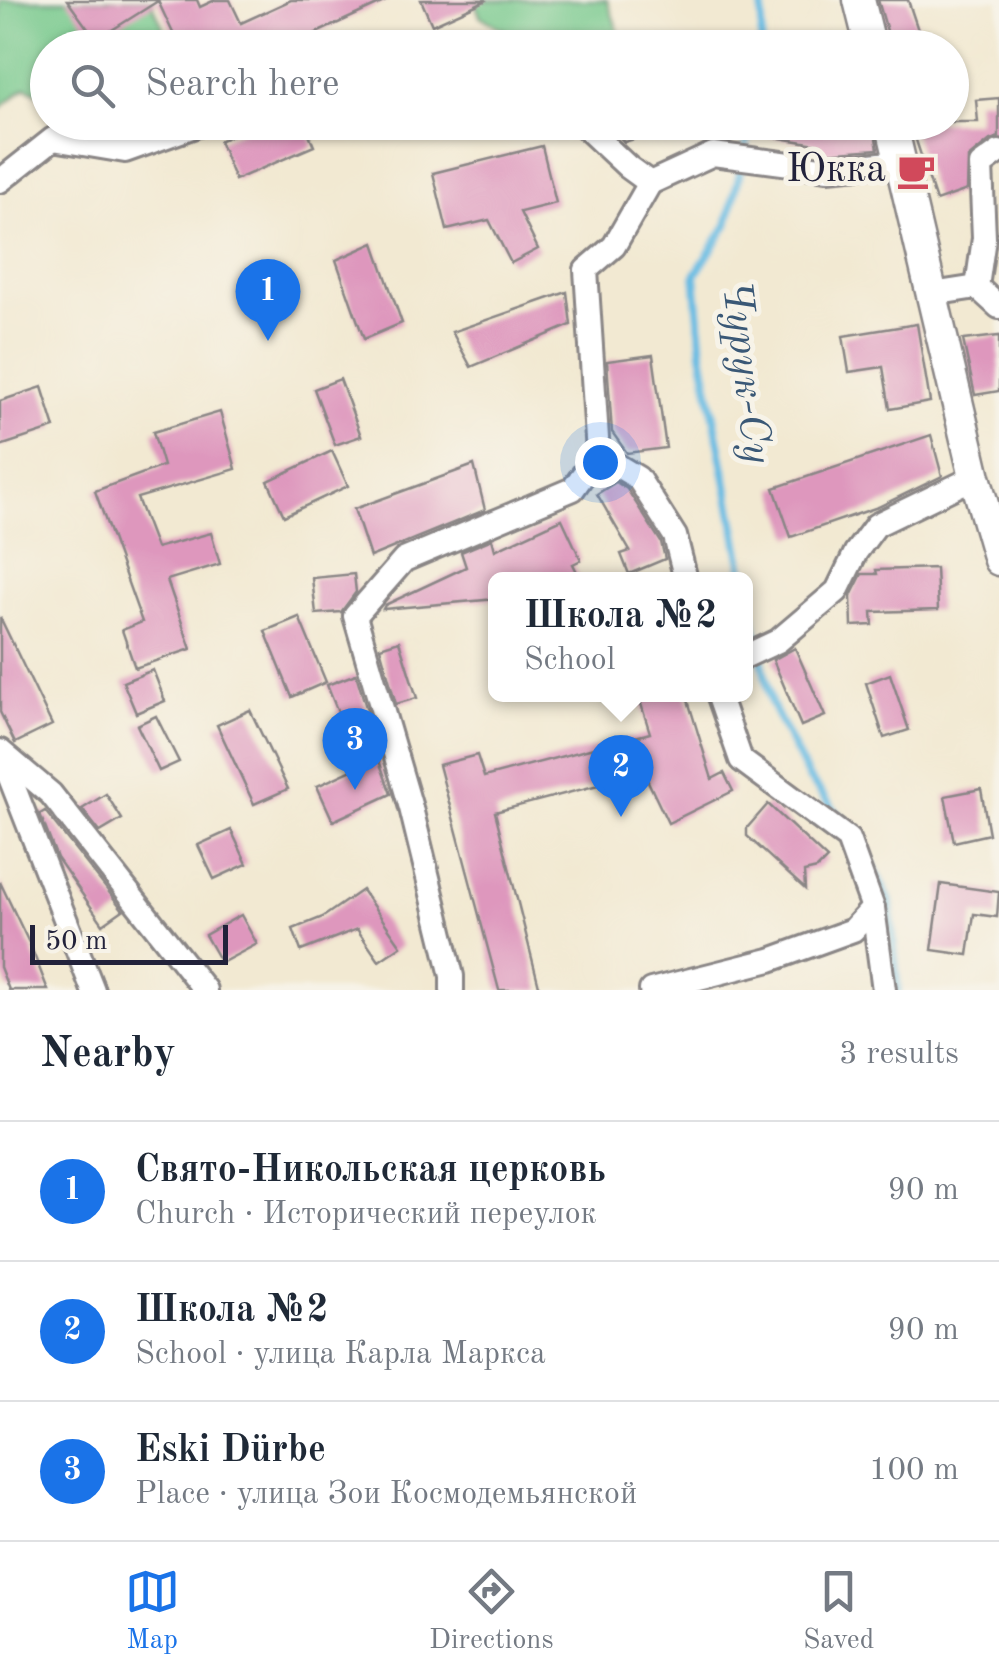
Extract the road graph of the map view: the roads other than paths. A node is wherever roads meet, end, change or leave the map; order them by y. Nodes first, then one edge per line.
1 (858, 0) edge
2 (866, 30) edge
3 (52, 140) edge
4 (59, 140) edge
5 (157, 140) edge
6 (599, 140) edge
7 (895, 140) edge
8 (999, 152) edge
9 (901, 162) junction
10 (0, 181) edge
11 (650, 183) junction
12 (977, 287) junction
13 (932, 294) junction
14 (999, 307) edge
15 (598, 454) junction
16 (976, 477) junction
17 (999, 560) edge
18 (684, 572) edge
19 (753, 653) edge
20 (721, 702) edge
21 (0, 751) edge
22 (873, 908) junction
23 (93, 990) edge
24 (205, 990) edge
25 (452, 990) edge
26 (650, 990) edge
27 (884, 990) edge

1 - 2 main road
3 - 10 street
4 - 5 street
6 - 11 street
7 - 9 main road
8 - 12 street
9 - 11 street
9 - 13 main road
11 - 15 street
12 - 13 street
12 - 14 street
13 - 16 main road
15 - 18 street
15 - 25 street
16 - 17 main road
16 - 19 street
20 - 22 street
21 - 23 street
21 - 24 street
22 - 26 street
22 - 27 street

